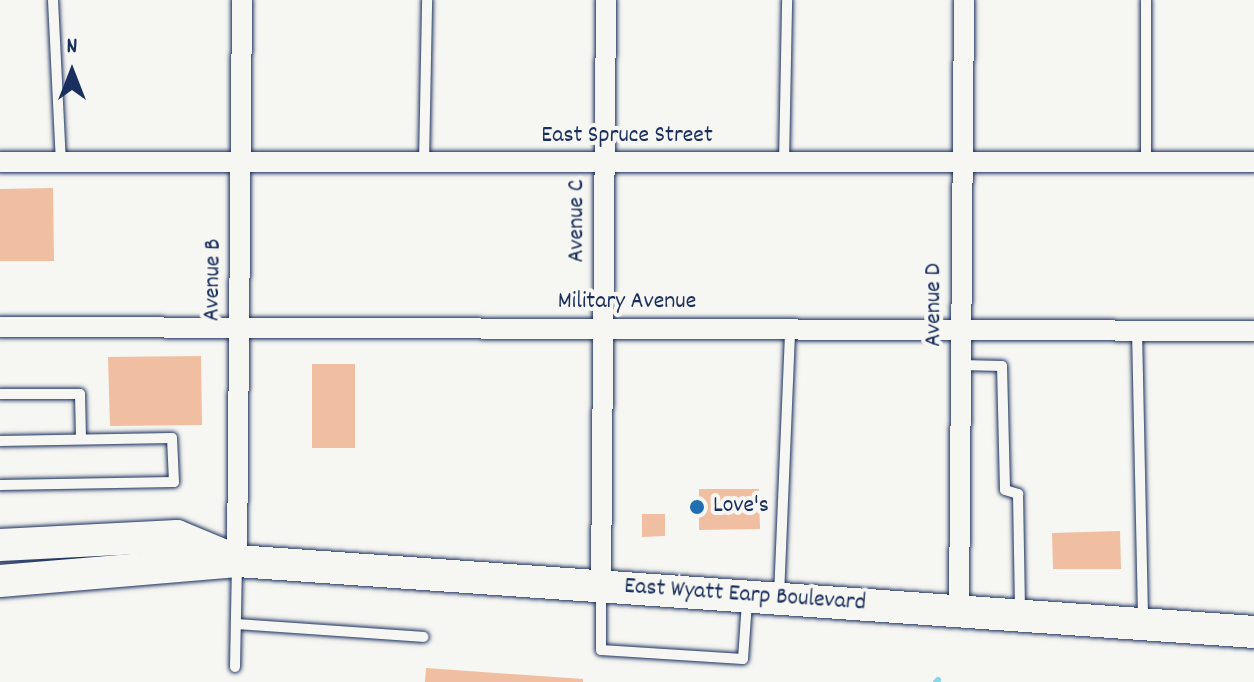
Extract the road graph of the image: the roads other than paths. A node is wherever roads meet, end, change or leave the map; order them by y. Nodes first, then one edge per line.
1 (53, 0) edge
2 (242, 0) edge
3 (427, 0) edge
4 (606, 0) edge
5 (787, 0) edge
6 (964, 0) edge
7 (1146, 0) edge
8 (0, 162) edge
9 (61, 162) junction
10 (1254, 162) edge
11 (241, 163) junction
12 (424, 163) junction
13 (605, 163) junction
14 (784, 163) junction
15 (962, 164) junction
16 (1146, 164) junction
17 (0, 327) edge
18 (239, 327) junction
19 (603, 328) junction
20 (790, 330) junction
21 (961, 330) junction
22 (1137, 330) junction
23 (1254, 331) edge
24 (961, 365) junction
25 (0, 394) edge
26 (81, 439) junction
27 (0, 441) edge
28 (0, 485) edge
29 (0, 545) edge
30 (237, 561) junction
31 (0, 581) edge
32 (601, 586) junction
33 (763, 598) junction
34 (959, 611) junction
35 (1020, 615) junction
36 (238, 624) junction
37 (1143, 624) junction
38 (1254, 632) edge
39 (424, 637) dead end
40 (235, 667) dead end

1 - 9 lane
2 - 11 street, Avenue B
3 - 12 lane
4 - 13 street, Avenue C
5 - 14 lane
6 - 15 street, Avenue D
7 - 16 lane
8 - 9 street, East Spruce Street
9 - 11 street, East Spruce Street
10 - 16 street, East Spruce Street
11 - 12 street, East Spruce Street
11 - 18 street, Avenue B
12 - 13 street, East Spruce Street
13 - 14 street, East Spruce Street
13 - 19 street, Avenue C
14 - 15 street, East Spruce Street
15 - 16 street, East Spruce Street
15 - 21 street, Avenue D
17 - 18 street, Military Avenue
18 - 19 street, Military Avenue
18 - 30 street, Avenue B
19 - 20 street, Military Avenue
19 - 32 street, Avenue C
20 - 21 street, Military Avenue
20 - 33 lane
21 - 22 street, Military Avenue
21 - 24 street, Avenue D
22 - 23 street, Military Avenue
22 - 37 lane
24 - 34 street, Avenue D
24 - 35 lane
25 - 26 lane
26 - 27 lane
26 - 28 lane
29 - 30 main road, East Wyatt Earp Boulevard
30 - 31 main road, East Wyatt Earp Boulevard
30 - 32 main road, East Wyatt Earp Boulevard
30 - 36 lane
32 - 33 main road, East Wyatt Earp Boulevard
32 - 33 lane
33 - 34 main road, East Wyatt Earp Boulevard
34 - 35 main road, East Wyatt Earp Boulevard
35 - 37 main road, East Wyatt Earp Boulevard
36 - 39 lane
36 - 40 lane
37 - 38 main road, East Wyatt Earp Boulevard

